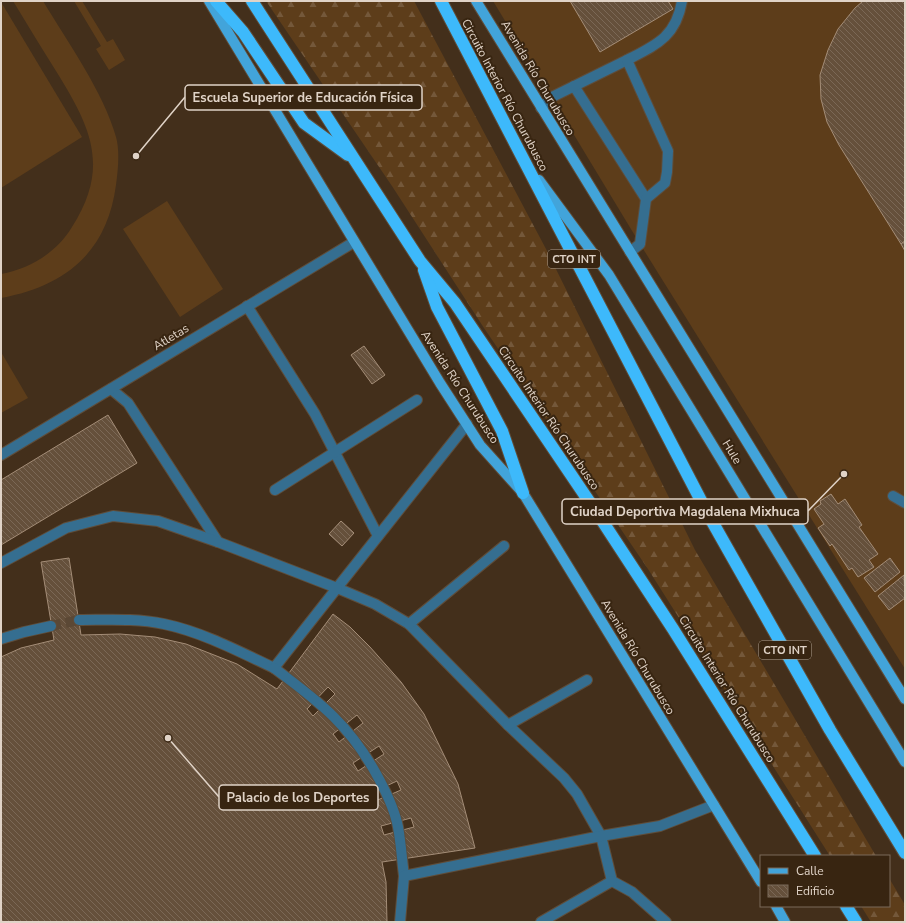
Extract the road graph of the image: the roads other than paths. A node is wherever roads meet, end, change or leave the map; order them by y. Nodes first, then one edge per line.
1 (209, 1) edge
2 (216, 1) edge
3 (252, 1) edge
4 (441, 1) edge
5 (476, 1) edge
6 (682, 1) edge
7 (627, 60) junction
8 (574, 86) junction
9 (541, 108) junction
10 (353, 158) junction
11 (526, 163) junction
12 (646, 199) junction
13 (354, 242) junction
14 (630, 252) junction
15 (420, 261) junction
16 (247, 306) junction
17 (110, 389) junction
18 (417, 400) dead end
19 (467, 424) junction
20 (336, 452) junction
21 (1, 455) edge
22 (275, 490) dead end
23 (523, 492) junction
24 (893, 496) dead end
25 (905, 503) edge
26 (378, 536) junction
27 (218, 542) junction
28 (504, 546) dead end
29 (1, 563) edge
30 (338, 588) junction
31 (79, 620) tunnel mouth
32 (409, 624) junction
33 (51, 626) tunnel mouth
34 (1, 639) edge
35 (274, 668) junction
36 (587, 680) dead end
37 (905, 699) edge
38 (508, 725) junction
39 (905, 762) edge
40 (714, 806) junction
41 (601, 836) junction
42 (905, 853) edge
43 (814, 855) edge
44 (404, 876) junction
45 (760, 880) edge
46 (612, 881) junction
47 (777, 907) edge
48 (847, 907) edge
49 (400, 922) edge
50 (541, 922) edge
51 (666, 922) edge
52 (785, 922) edge
53 (856, 922) edge

1 - 13 main road, Avenida Río Churubusco
2 - 10 highway
3 - 10 highway, Circuito Interior Río Churubusco
4 - 11 highway, Circuito Interior Río Churubusco / CTO INT
5 - 9 main road, Avenida Río Churubusco
6 - 7 street
7 - 8 street
7 - 12 street
8 - 9 street
8 - 12 street
9 - 14 main road, Avenida Río Churubusco
10 - 15 highway, Circuito Interior Río Churubusco
11 - 39 main road, Hule / CTO INT
11 - 42 highway, Circuito Interior Río Churubusco / CTO INT
12 - 14 street
13 - 16 street, Atletas
13 - 19 main road, Avenida Río Churubusco
14 - 37 main road, Avenida Río Churubusco
15 - 23 highway
15 - 43 highway, Circuito Interior Río Churubusco
16 - 17 street, Atletas
16 - 20 street
17 - 21 street, Atletas
17 - 27 street
18 - 20 street
19 - 23 main road, Avenida Río Churubusco
19 - 26 street
20 - 22 street
20 - 26 street
23 - 40 main road, Avenida Río Churubusco
24 - 25 street
26 - 30 street
27 - 29 street
27 - 30 street
28 - 32 street
30 - 32 street
30 - 35 street
31 - 35 street
32 - 38 street
33 - 34 street
35 - 44 street
36 - 38 street
38 - 41 street
40 - 41 street
40 - 45 main road, Avenida Río Churubusco
41 - 44 street
41 - 46 street
44 - 49 street
46 - 50 street
46 - 51 street
47 - 52 main road
48 - 53 highway

